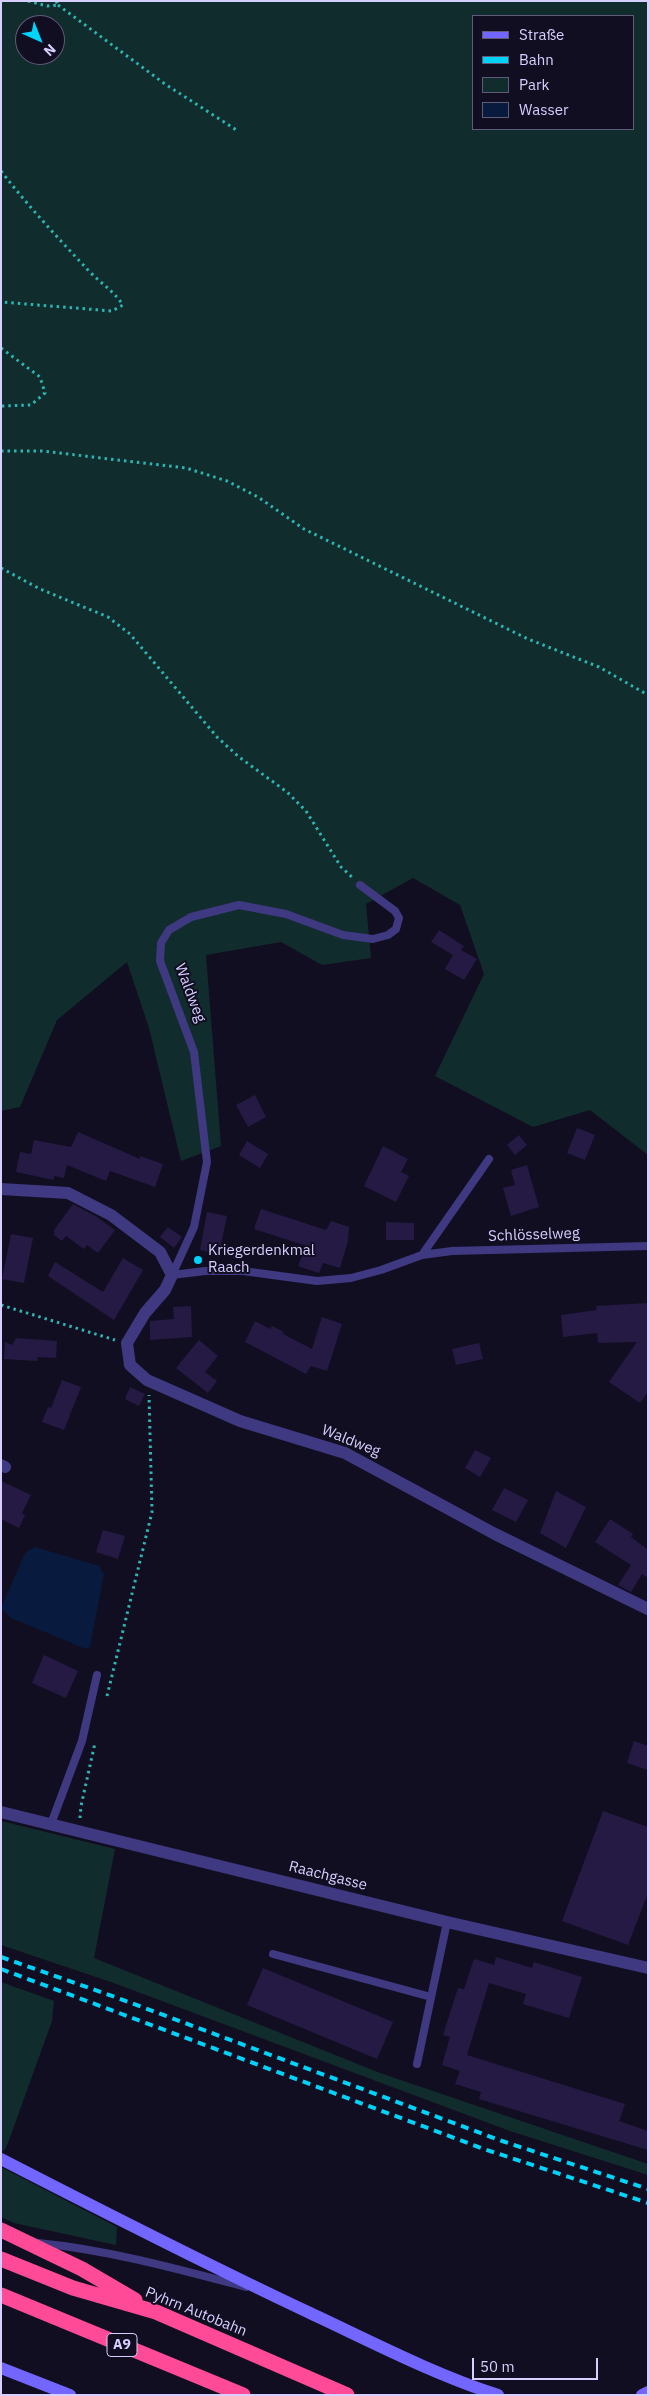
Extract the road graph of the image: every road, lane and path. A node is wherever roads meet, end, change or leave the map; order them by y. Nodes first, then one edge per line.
1 (28, 1) edge
2 (57, 3) edge
3 (238, 131) dead end
4 (1, 171) edge
5 (1, 302) edge
6 (1, 348) edge
7 (1, 406) edge
8 (1, 451) edge
9 (1, 568) edge
10 (648, 695) edge
11 (360, 885) joint
12 (489, 1159) dead end
13 (1, 1189) edge
14 (648, 1246) edge
15 (422, 1255) junction
16 (172, 1275) junction
17 (1, 1305) edge
18 (128, 1343) junction
19 (147, 1380) junction
20 (648, 1609) edge
21 (97, 1675) dead end
22 (106, 1700) dead end
23 (97, 1738) dead end
24 (1, 1812) edge
25 (51, 1824) junction
26 (80, 1831) junction
27 (447, 1922) junction
28 (273, 1954) dead end
29 (648, 1968) edge
30 (431, 1997) junction
31 (417, 2064) dead end
32 (1, 2159) edge
33 (1, 2230) edge
34 (25, 2242) junction
35 (1, 2259) edge
36 (270, 2294) junction
37 (1, 2296) edge
38 (156, 2312) junction
39 (1, 2368) edge
40 (648, 2392) edge
41 (70, 2395) edge
42 (243, 2395) edge
43 (347, 2395) edge
44 (498, 2395) edge
45 (642, 2395) edge

1 - 2 path
2 - 3 path
4 - 5 path
6 - 7 path
8 - 10 path
9 - 11 path
11 - 16 lane, Waldweg
12 - 15 lane
13 - 16 street
14 - 15 lane, Schlösselweg
15 - 16 lane, Schlösselweg
16 - 18 street, Waldweg
17 - 18 path
18 - 19 street, Waldweg
19 - 20 street, Waldweg
19 - 22 path
21 - 25 lane
23 - 26 path
24 - 25 street, Raachgasse
25 - 26 street, Raachgasse
26 - 27 street, Raachgasse
27 - 29 street, Raachgasse
27 - 30 lane
28 - 30 lane
30 - 31 lane
32 - 36 main road
33 - 34 highway
34 - 36 lane
34 - 38 highway
35 - 38 highway, Pyhrn Autobahn
36 - 44 main road
37 - 42 highway, A9
38 - 43 highway, Pyhrn Autobahn
39 - 41 main road
40 - 45 main road

